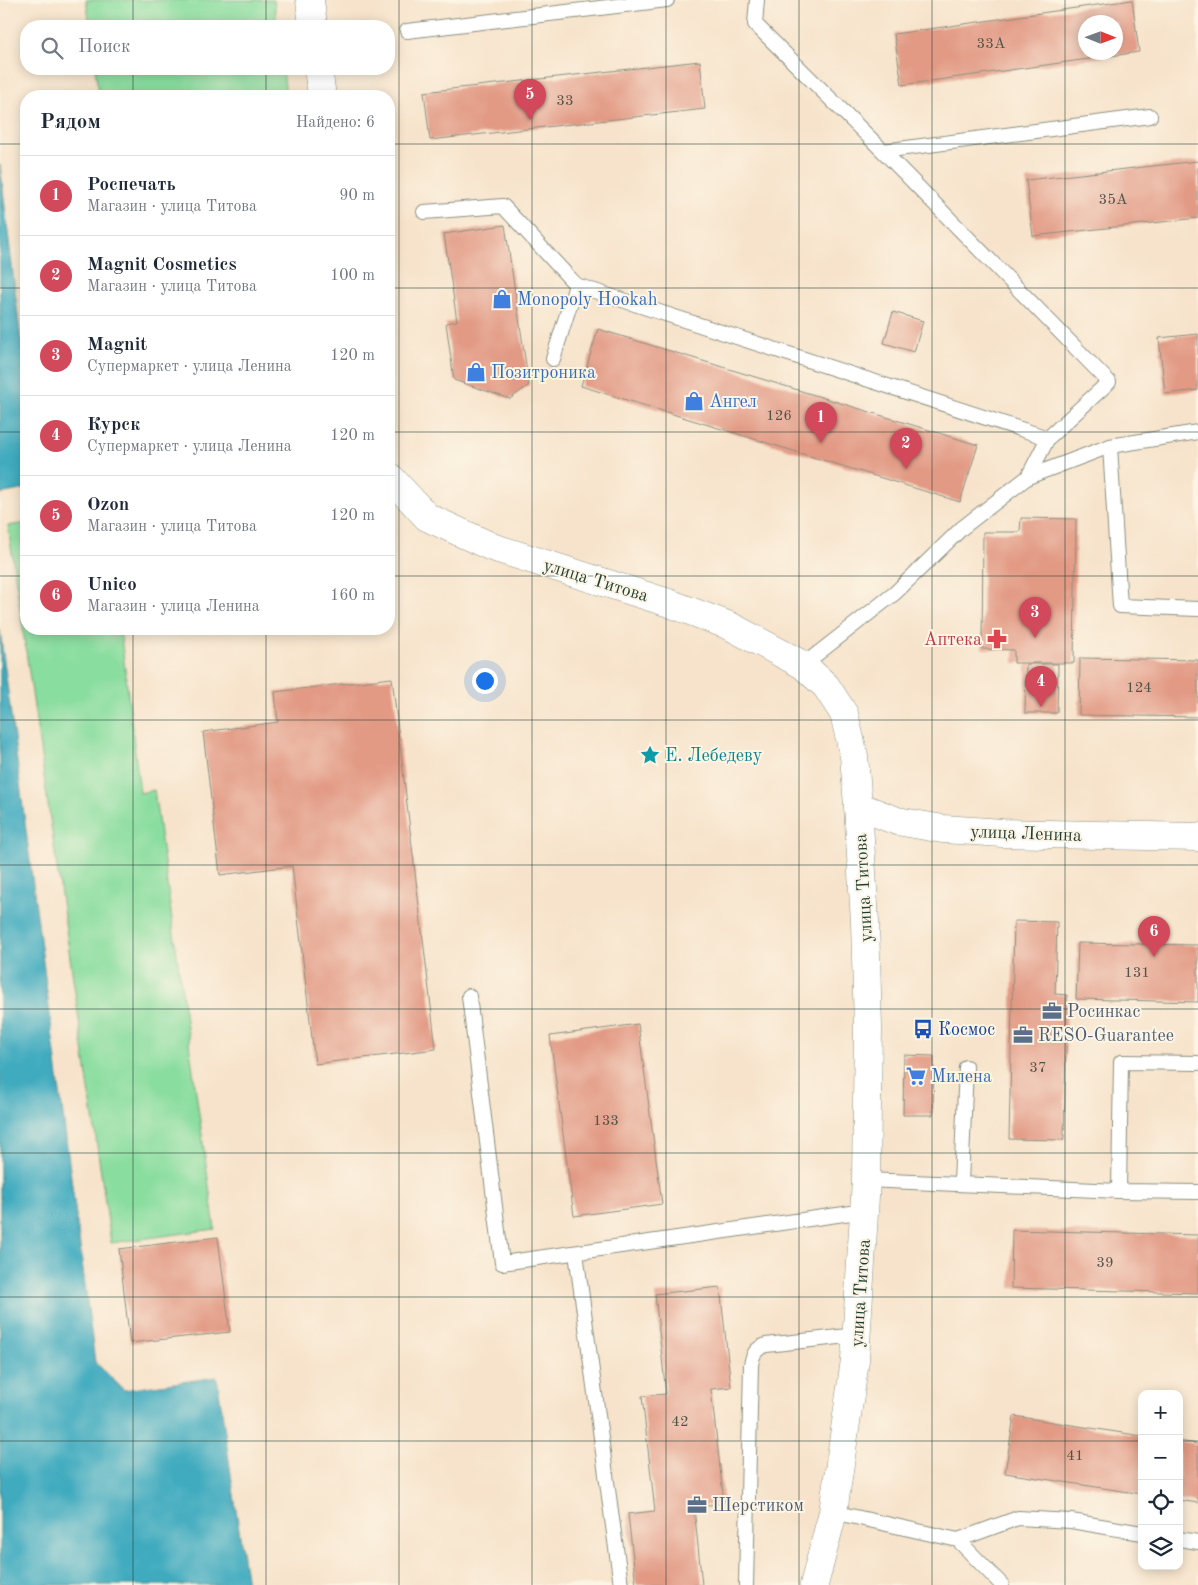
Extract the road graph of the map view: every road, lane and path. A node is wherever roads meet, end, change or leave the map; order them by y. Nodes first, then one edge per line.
1 (310, 0) edge
2 (667, 0) edge
3 (758, 0) edge
4 (312, 20) edge
5 (407, 31) dead end
6 (319, 75) edge
7 (321, 90) edge
8 (1150, 116) dead end
9 (883, 151) junction
10 (424, 212) dead end
11 (576, 285) junction
12 (553, 359) dead end
13 (1198, 432) edge
14 (1048, 438) junction
15 (1110, 446) junction
16 (1028, 477) junction
17 (395, 482) edge
18 (1198, 609) edge
19 (803, 665) junction
20 (858, 806) junction
21 (1198, 837) edge
22 (469, 996) dead end
23 (1198, 1063) edge
24 (966, 1067) dead end
25 (866, 1180) junction
26 (961, 1184) junction
27 (1119, 1191) junction
28 (1198, 1192) edge
29 (865, 1211) junction
30 (576, 1253) junction
31 (857, 1335) junction
32 (833, 1512) junction
33 (1138, 1532) edge
34 (958, 1540) junction
35 (1183, 1540) edge
36 (1198, 1542) edge
37 (621, 1585) edge
38 (746, 1585) edge
39 (814, 1585) edge
40 (1002, 1585) edge

1 - 4 main road
2 - 5 lane
3 - 9 lane
6 - 7 main road
8 - 9 lane
9 - 14 lane
10 - 11 lane
11 - 12 lane
11 - 14 lane
13 - 15 lane
14 - 16 lane
15 - 16 lane
15 - 18 lane
16 - 19 lane
17 - 19 main road, улица Титова
19 - 20 main road, улица Титова
20 - 21 main road, улица Ленина
20 - 25 main road, улица Титова
22 - 30 lane
23 - 27 lane
24 - 26 lane
25 - 26 lane
25 - 29 main road, улица Титова
26 - 27 lane
27 - 28 lane
29 - 30 lane
29 - 31 main road, улица Титова
30 - 37 lane
31 - 32 main road, улица Титова
31 - 38 lane
32 - 34 lane
32 - 39 main road, улица Титова
33 - 34 lane
34 - 40 lane
35 - 36 lane

